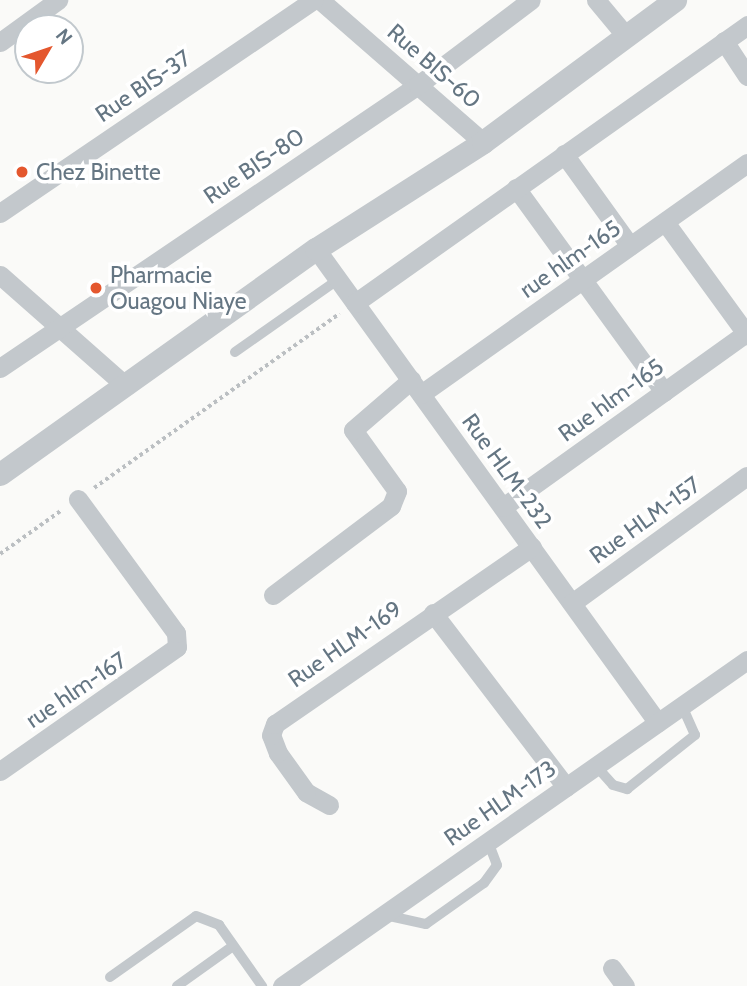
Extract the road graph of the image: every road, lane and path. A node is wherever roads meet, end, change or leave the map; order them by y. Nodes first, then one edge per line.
1 (58, 0) edge
2 (314, 0) edge
3 (320, 0) edge
4 (531, 0) edge
5 (596, 0) edge
6 (675, 0) edge
7 (747, 25) edge
8 (626, 36) junction
9 (724, 41) junction
10 (0, 42) edge
11 (747, 76) edge
12 (418, 85) junction
13 (483, 142) junction
14 (564, 154) junction
15 (744, 172) edge
16 (516, 188) junction
17 (0, 213) edge
18 (665, 222) junction
19 (630, 246) junction
20 (316, 249) junction
21 (0, 275) edge
22 (338, 279) junction
23 (583, 280) junction
24 (355, 303) junction
25 (58, 327) junction
26 (747, 333) edge
27 (235, 352) dead end
28 (0, 368) edge
29 (126, 386) junction
30 (416, 387) junction
31 (664, 392) junction
32 (0, 474) edge
33 (747, 476) edge
34 (78, 499) junction
35 (503, 507) junction
36 (531, 547) junction
37 (0, 554) edge
38 (273, 595) dead end
39 (572, 603) junction
40 (433, 612) junction
41 (747, 660) edge
42 (682, 706) junction
43 (658, 723) junction
44 (596, 766) junction
45 (0, 771) edge
46 (566, 787) junction
47 (329, 805) dead end
48 (488, 842) junction
49 (384, 914) junction
50 (233, 946) junction
51 (612, 968) dead end
52 (110, 976) dead end
53 (177, 986) edge
54 (262, 986) edge
55 (282, 986) edge
56 (625, 986) edge

1 - 10 street
2 - 17 street, Rue BIS-37
3 - 12 street, Rue BIS-60
4 - 12 street, Rue BIS-80
5 - 8 street
6 - 8 street
7 - 9 street
8 - 13 street
9 - 11 street
9 - 14 street
12 - 13 street, Rue BIS-60
12 - 25 street, Rue BIS-80
13 - 20 street
14 - 16 street
14 - 19 street
15 - 18 street, rue hlm-165
16 - 23 street
16 - 24 street
18 - 19 street, rue hlm-165
18 - 26 street
19 - 23 street, rue hlm-165
20 - 22 street, Rue HLM-232
20 - 29 street
21 - 25 street
22 - 24 street, Rue HLM-232
22 - 27 lane
23 - 30 street, rue hlm-165
23 - 31 street
24 - 30 street, Rue HLM-232
24 - 34 path
25 - 28 street, Rue BIS-80
25 - 29 street
26 - 31 street, Rue hlm-165
29 - 32 street
30 - 35 street, Rue HLM-232
30 - 38 street, rue hlm-165
31 - 35 street, Rue hlm-165
33 - 39 street, Rue HLM-157
34 - 37 path
34 - 45 street, rue hlm-167
35 - 36 street, Rue HLM-232
36 - 39 street, Rue HLM-232
36 - 40 street, Rue HLM-169
39 - 43 street, Rue HLM-232
40 - 46 street
40 - 47 street, Rue HLM-169
41 - 42 street, Rue HLM-173
42 - 43 street, Rue HLM-173
42 - 44 lane
43 - 44 street, Rue HLM-173
44 - 46 street, Rue HLM-173
46 - 48 street, Rue HLM-173
48 - 49 street, Rue HLM-173
48 - 49 lane
49 - 55 street, Rue HLM-173
50 - 52 lane
50 - 53 lane
50 - 54 lane
51 - 56 street

